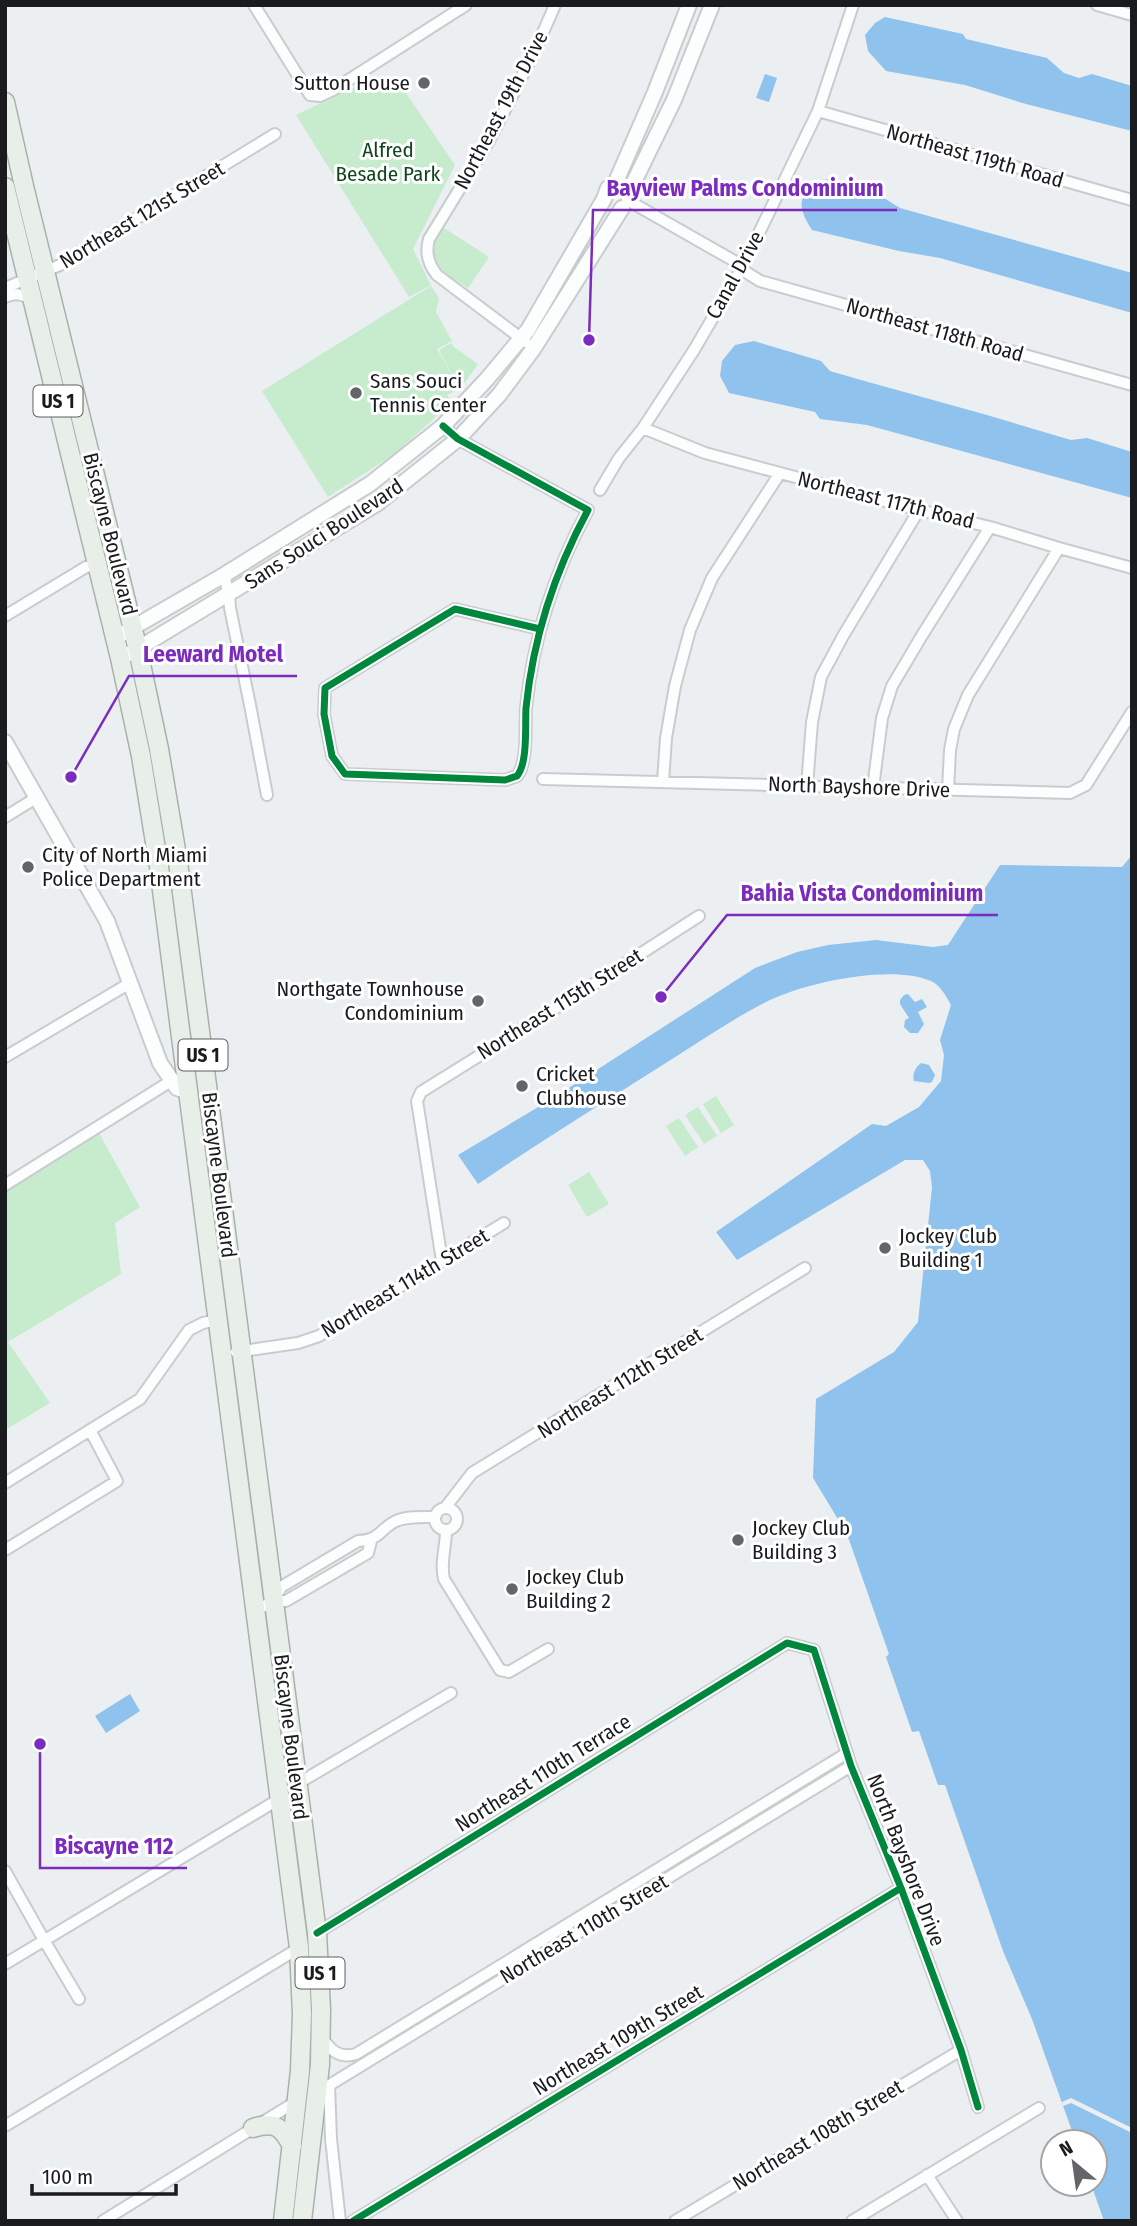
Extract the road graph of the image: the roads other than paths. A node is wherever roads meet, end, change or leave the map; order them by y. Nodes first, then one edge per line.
1 (254, 5) edge
2 (466, 5) edge
3 (555, 5) edge
4 (689, 5) edge
5 (712, 5) edge
6 (853, 5) edge
7 (1097, 5) edge
8 (1132, 15) edge
9 (5, 102) edge
10 (818, 111) junction
11 (275, 134) dead end
12 (615, 184) junction
13 (5, 187) edge
14 (604, 199) junction
15 (626, 200) junction
16 (1132, 200) edge
17 (742, 267) junction
18 (37, 276) junction
19 (5, 288) edge
20 (5, 297) edge
21 (35, 305) junction
22 (521, 338) junction
23 (534, 348) junction
24 (1132, 385) edge
25 (443, 426) junction
26 (643, 428) junction
27 (65, 434) junction
28 (458, 439) junction
29 (94, 468) junction
30 (780, 472) junction
31 (600, 490) dead end
32 (919, 510) junction
33 (990, 527) junction
34 (1059, 548) junction
35 (98, 565) junction
36 (1132, 568) edge
37 (224, 575) junction
38 (229, 595) junction
39 (5, 616) edge
40 (133, 629) junction
41 (540, 629) junction
42 (116, 638) junction
43 (138, 650) junction
44 (120, 658) junction
45 (1132, 712) edge
46 (5, 742) edge
47 (543, 779) dead end
48 (663, 782) junction
49 (807, 786) junction
50 (873, 788) junction
51 (948, 790) junction
52 (267, 795) dead end
53 (36, 798) junction
54 (5, 817) edge
55 (699, 916) dead end
56 (130, 983) junction
57 (5, 1057) edge
58 (171, 1081) junction
59 (189, 1092) junction
60 (211, 1112) junction
61 (5, 1185) edge
62 (504, 1223) dead end
63 (442, 1261) junction
64 (805, 1268) dead end
65 (218, 1320) junction
66 (242, 1352) junction
67 (223, 1354) junction
68 (90, 1430) junction
69 (5, 1483) edge
70 (445, 1508) junction
71 (435, 1517) junction
72 (446, 1530) junction
73 (371, 1541) junction
74 (5, 1550) edge
75 (338, 1553) junction
76 (345, 1567) junction
77 (274, 1601) junction
78 (256, 1610) junction
79 (787, 1643) joint
80 (548, 1649) dead end
81 (451, 1693) dead end
82 (847, 1753) junction
83 (851, 1766) junction
84 (297, 1784) junction
85 (281, 1798) junction
86 (5, 1871) edge
87 (901, 1888) junction
88 (317, 1933) junction
89 (44, 1941) junction
90 (299, 1948) junction
91 (5, 1964) edge
92 (79, 1999) dead end
93 (321, 2035) junction
94 (961, 2050) junction
95 (323, 2089) junction
96 (298, 2101) junction
97 (978, 2107) dead end
98 (1039, 2108) dead end
99 (5, 2126) edge
100 (253, 2128) junction
101 (292, 2146) junction
102 (927, 2175) junction
103 (103, 2221) edge
104 (283, 2221) edge
105 (302, 2221) edge
106 (340, 2221) edge
107 (353, 2221) edge
108 (675, 2221) edge
109 (852, 2221) edge
110 (957, 2221) edge

1 - 2 street
3 - 22 street, Northeast 19th Drive
4 - 12 street
5 - 15 street, Sans Souci Boulevard
6 - 10 street, Canal Drive
7 - 8 street
9 - 18 main road, Biscayne Boulevard / US 1
10 - 16 street, Northeast 119th Road
10 - 17 street, Canal Drive
11 - 18 street, Northeast 121st Street
12 - 14 street
12 - 15 street
13 - 18 main road, Biscayne Boulevard / US 1
14 - 15 street
14 - 22 street, Sans Souci Boulevard
15 - 17 street, Northeast 118th Road
15 - 23 street, Sans Souci Boulevard
17 - 24 street, Northeast 118th Road
17 - 26 street, Canal Drive
18 - 19 street, Northeast 121st Street
18 - 21 main road, Biscayne Boulevard / US 1
18 - 29 main road, Biscayne Boulevard / US 1
20 - 21 street
21 - 27 main road, Biscayne Boulevard / US 1
22 - 23 street, Northeast 19th Drive
22 - 25 street, Sans Souci Boulevard
23 - 28 street, Sans Souci Boulevard
25 - 28 street
25 - 37 street, Sans Souci Boulevard
26 - 30 street, Northeast 117th Road
26 - 31 street, Canal Drive
27 - 29 main road
27 - 35 main road, Biscayne Boulevard / US 1
28 - 38 street, Sans Souci Boulevard
28 - 41 street
29 - 40 main road, Biscayne Boulevard / US 1
30 - 32 street, Northeast 117th Road
30 - 48 street
32 - 33 street, Northeast 117th Road
32 - 49 street
33 - 34 street, Northeast 117th Road
33 - 50 street
34 - 36 street, Northeast 117th Road
34 - 51 street
35 - 39 street
35 - 42 main road, Biscayne Boulevard / US 1
37 - 38 street
37 - 40 street, Sans Souci Boulevard
38 - 43 street, Sans Souci Boulevard
38 - 52 street
40 - 42 street, Sans Souci Boulevard
40 - 43 main road, Biscayne Boulevard / US 1
41 - 41 street
42 - 44 main road, Biscayne Boulevard / US 1
43 - 44 street, Sans Souci Boulevard
43 - 60 main road, Biscayne Boulevard / US 1
44 - 59 main road, Biscayne Boulevard / US 1
45 - 51 street, North Bayshore Drive
46 - 53 street
47 - 48 street, North Bayshore Drive
48 - 49 street, North Bayshore Drive
49 - 50 street, North Bayshore Drive
50 - 51 street, North Bayshore Drive
53 - 54 street
53 - 56 street
55 - 63 street, Northeast 115th Street
56 - 57 street
56 - 58 street
58 - 59 street
58 - 61 street
59 - 60 main road
59 - 65 main road, Biscayne Boulevard / US 1
60 - 66 main road, Biscayne Boulevard / US 1
62 - 63 street, Northeast 114th Street
63 - 66 street, Northeast 114th Street
64 - 70 street, Northeast 112th Street
65 - 67 main road, Biscayne Boulevard / US 1
65 - 68 street
66 - 67 street, Northeast 114th Street
66 - 77 main road, Biscayne Boulevard / US 1
67 - 78 main road, Biscayne Boulevard / US 1
68 - 69 street
68 - 74 street
70 - 71 street
70 - 72 street
71 - 72 street
71 - 73 street
72 - 80 street
73 - 75 street
73 - 76 street
75 - 76 street
75 - 77 street
76 - 77 street
77 - 78 street
77 - 84 main road, Biscayne Boulevard / US 1
78 - 85 main road, Biscayne Boulevard / US 1
79 - 82 street, North Bayshore Drive
79 - 88 street, Northeast 110th Terrace
81 - 84 street
82 - 83 street, North Bayshore Drive
82 - 93 street, Northeast 110th Street
83 - 87 street, North Bayshore Drive
83 - 95 street, Northeast 110th Street
84 - 88 main road, Biscayne Boulevard / US 1
85 - 89 street
85 - 90 main road, Biscayne Boulevard / US 1
86 - 89 street
87 - 94 street, North Bayshore Drive
87 - 107 street, Northeast 109th Street
88 - 93 main road, Biscayne Boulevard / US 1
89 - 91 street
89 - 92 street
90 - 96 main road, Biscayne Boulevard / US 1
90 - 99 street
93 - 95 main road, Biscayne Boulevard / US 1
94 - 97 street, North Bayshore Drive
94 - 108 street, Northeast 108th Street
95 - 105 main road, Biscayne Boulevard / US 1
95 - 106 street
96 - 100 street
96 - 101 main road, Biscayne Boulevard / US 1
98 - 102 street
100 - 101 main road
100 - 103 street
101 - 104 main road, Biscayne Boulevard / US 1
102 - 109 street
102 - 110 street

